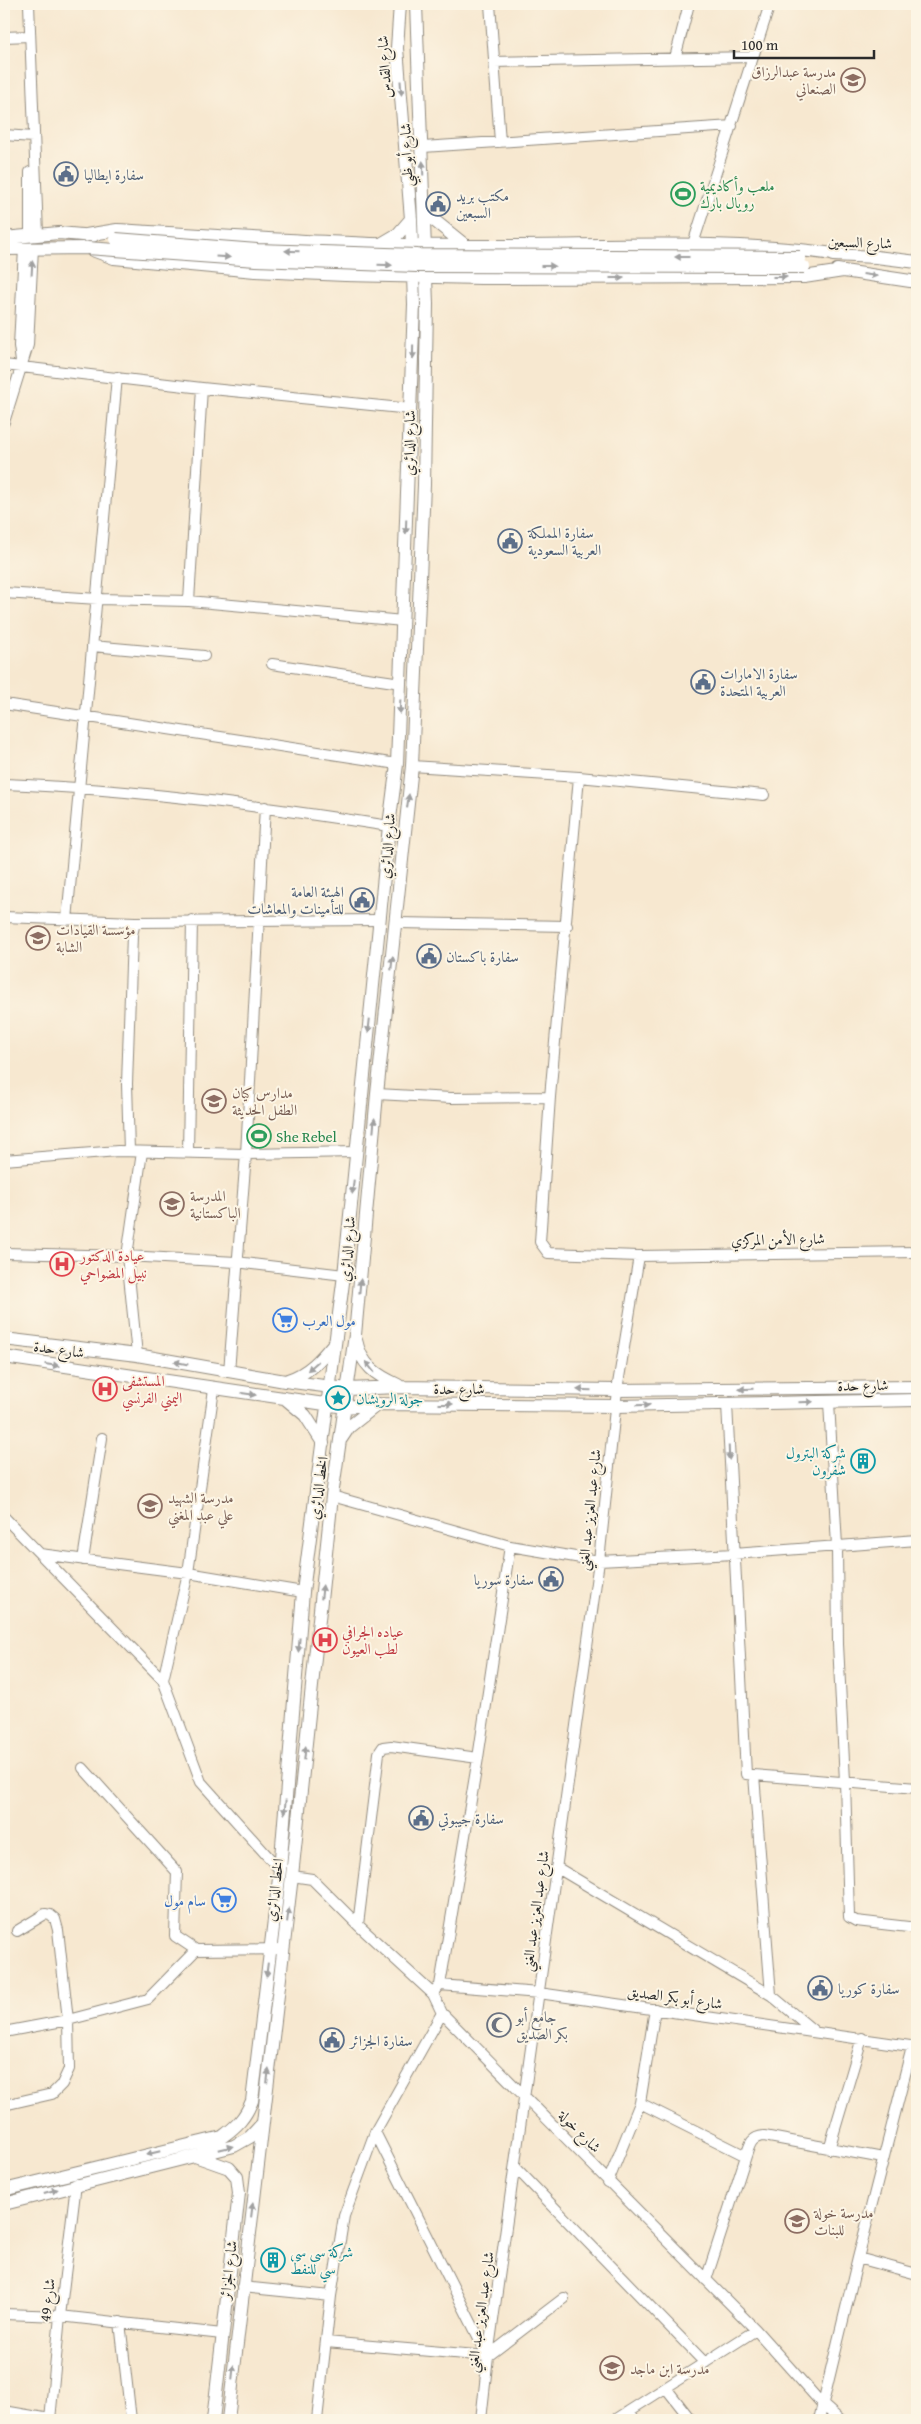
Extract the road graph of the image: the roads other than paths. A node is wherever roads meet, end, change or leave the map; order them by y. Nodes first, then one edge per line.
1 (29, 4) edge
2 (400, 4) edge
3 (416, 4) edge
4 (490, 4) edge
5 (689, 4) edge
6 (770, 4) edge
7 (399, 22) junction
8 (416, 24) junction
9 (30, 36) junction
10 (4, 37) edge
11 (418, 55) junction
12 (399, 57) junction
13 (753, 57) junction
14 (675, 58) junction
15 (494, 62) junction
16 (732, 126) junction
17 (4, 136) edge
18 (32, 137) junction
19 (500, 142) junction
20 (423, 147) junction
21 (424, 213) junction
22 (411, 219) junction
23 (34, 235) junction
24 (86, 235) junction
25 (4, 238) edge
26 (345, 244) junction
27 (379, 244) junction
28 (693, 244) junction
29 (412, 245) junction
30 (426, 245) junction
31 (466, 246) junction
32 (480, 246) junction
33 (29, 248) junction
34 (87, 248) junction
35 (4, 249) edge
36 (841, 254) junction
37 (802, 262) junction
38 (917, 262) edge
39 (843, 271) junction
40 (345, 275) junction
41 (390, 276) junction
42 (413, 276) junction
43 (426, 277) junction
44 (445, 277) junction
45 (481, 278) junction
46 (917, 282) edge
47 (414, 304) junction
48 (427, 304) junction
49 (4, 365) edge
50 (21, 368) junction
51 (117, 377) junction
52 (202, 388) junction
53 (411, 409) junction
54 (4, 422) edge
55 (408, 481) junction
56 (424, 485) junction
57 (407, 500) junction
58 (424, 504) junction
59 (4, 593) edge
60 (98, 599) junction
61 (189, 601) junction
62 (403, 621) junction
63 (92, 646) junction
64 (204, 656) dead end
65 (272, 664) dead end
66 (401, 683) junction
67 (4, 704) edge
68 (87, 717) junction
69 (397, 764) junction
70 (412, 766) junction
71 (579, 777) junction
72 (4, 784) edge
73 (80, 787) junction
74 (764, 795) dead end
75 (265, 807) junction
76 (389, 826) junction
77 (4, 917) edge
78 (258, 919) junction
79 (67, 920) junction
80 (192, 920) junction
81 (380, 920) junction
82 (134, 922) junction
83 (397, 923) junction
84 (567, 926) junction
85 (377, 1094) junction
86 (550, 1097) junction
87 (129, 1151) junction
88 (142, 1152) junction
89 (188, 1152) junction
90 (356, 1152) junction
91 (246, 1154) junction
92 (4, 1160) edge
93 (917, 1252) edge
94 (4, 1253) edge
95 (127, 1256) junction
96 (639, 1256) junction
97 (236, 1262) junction
98 (344, 1275) junction
99 (355, 1335) junction
100 (4, 1339) edge
101 (335, 1342) junction
102 (137, 1355) junction
103 (4, 1358) edge
104 (229, 1372) junction
105 (285, 1381) junction
106 (400, 1386) junction
107 (330, 1387) junction
108 (917, 1387) edge
109 (347, 1388) junction
110 (214, 1389) junction
111 (617, 1390) junction
112 (284, 1399) junction
113 (917, 1400) edge
114 (828, 1402) junction
115 (378, 1404) junction
116 (728, 1404) junction
117 (327, 1406) junction
118 (616, 1406) junction
119 (344, 1407) junction
120 (102, 1438) dead end
121 (341, 1439) junction
122 (323, 1444) junction
123 (332, 1496) junction
124 (5, 1522) edge
125 (917, 1540) edge
126 (510, 1546) junction
127 (837, 1546) junction
128 (40, 1554) junction
129 (734, 1554) junction
130 (83, 1560) junction
131 (599, 1561) junction
132 (188, 1573) junction
133 (303, 1592) junction
134 (163, 1680) junction
135 (478, 1758) junction
136 (83, 1768) dead end
137 (754, 1775) junction
138 (845, 1781) junction
139 (917, 1788) edge
140 (556, 1867) junction
141 (280, 1870) junction
142 (292, 1876) junction
143 (358, 1925) junction
144 (917, 1928) edge
145 (17, 1931) dead end
146 (284, 1949) junction
147 (196, 1950) junction
148 (269, 1951) junction
149 (440, 1985) junction
150 (539, 1993) junction
151 (433, 1994) junction
152 (770, 1995) junction
153 (655, 2009) junction
154 (442, 2013) junction
155 (68, 2020) junction
156 (814, 2031) junction
157 (4, 2032) edge
158 (862, 2038) junction
159 (914, 2047) edge
160 (526, 2098) junction
161 (640, 2103) junction
162 (4, 2105) edge
163 (262, 2124) junction
164 (375, 2132) junction
165 (829, 2149) junction
166 (195, 2156) junction
167 (746, 2156) junction
168 (883, 2158) junction
169 (516, 2168) junction
170 (608, 2182) junction
171 (76, 2184) junction
172 (4, 2190) edge
173 (4, 2202) edge
174 (858, 2258) junction
175 (917, 2274) edge
176 (706, 2280) junction
177 (242, 2287) junction
178 (331, 2296) junction
179 (564, 2298) dead end
180 (4, 2314) edge
181 (60, 2316) junction
182 (120, 2322) junction
183 (756, 2330) junction
184 (222, 2334) junction
185 (326, 2342) junction
186 (488, 2356) junction
187 (705, 2363) junction
188 (666, 2388) junction
189 (823, 2405) junction
190 (4, 2411) edge
191 (632, 2416) edge
192 (50, 2419) edge
193 (132, 2420) edge
194 (213, 2420) edge
195 (228, 2420) edge
196 (317, 2420) edge
197 (482, 2420) edge
198 (615, 2420) edge
199 (691, 2420) edge
200 (819, 2420) edge
201 (840, 2420) edge

1 - 9 street
2 - 7 main road, شارع القدس
3 - 8 main road, شارع أبو ظبي
4 - 15 street
5 - 14 street
6 - 13 street
7 - 8 main road
7 - 12 main road, شارع القدس
8 - 11 main road, شارع أبو ظبي
9 - 10 street
9 - 18 street
11 - 12 main road
11 - 20 main road, شارع أبو ظبي
12 -> 22 main road, شارع القدس
13 - 14 street
13 - 16 street
14 - 15 street
15 - 19 street
16 - 19 street
16 - 28 street
17 - 18 street
18 - 23 street
19 - 20 street
21 -> 20 main road, شارع أبو ظبي
21 - 30 main road, شارع أبو ظبي
21 - 31 main road
22 - 27 main road
22 - 29 main road
23 - 24 main road
23 - 25 main road
24 - 26 main road
37 -> 24 main road, bridge
26 - 27 main road
26 - 40 main road
27 - 29 main road
28 - 32 main road
28 - 36 main road
29 - 30 main road
29 - 42 main road
30 - 31 main road
30 - 43 main road, شارع أبو ظبي
31 - 32 main road
32 - 45 main road
33 - 34 main road
33 - 35 main road
33 - 50 street
34 -> 37 main road, bridge
34 - 40 main road
36 - 37 main road, شارع السبعين
36 - 38 main road, شارع السبعين
37 - 39 main road, شارع السبعين
45 -> 39 main road
39 -> 46 main road, شارع السبعين
40 - 41 main road
41 - 42 main road
41 - 47 main road
42 - 43 main road
42 - 47 main road
43 - 44 main road
43 - 48 main road, شارع أبو ظبي
44 - 45 main road
44 - 48 main road
47 -> 53 main road, شارع الدائري
48 - 56 main road, شارع الدائري
49 - 50 street
50 - 51 street
50 - 54 street
51 - 52 street
51 - 60 street
52 - 53 street
52 - 61 street
53 - 55 main road, شارع الدائري
55 - 56 main road
55 - 57 main road, شارع الدائري
56 - 58 main road, شارع الدائري
57 - 58 main road
57 -> 62 main road, شارع الدائري
58 - 70 main road, شارع الدائري
59 - 60 street
60 - 61 street
60 - 63 street
61 - 62 street
62 - 66 main road, شارع الدائري
63 - 64 street
63 - 68 street
65 - 66 street
66 -> 69 main road, شارع الدائري
67 - 68 street
68 - 69 street
68 - 73 street
69 - 70 main road
69 - 76 main road, شارع الدائري
70 - 71 street
83 -> 70 main road, شارع الدائري
71 - 74 street
71 - 84 street
72 - 73 street
73 - 75 street
73 - 79 street
75 - 76 street
75 - 78 street
76 - 81 main road, شارع الدائري
77 - 79 street
78 - 80 street
78 - 81 street
78 - 91 street
79 - 82 street
80 - 82 street
80 - 89 street
81 -> 90 main road, شارع الدائري
82 - 87 street
83 - 84 street
85 -> 83 main road, شارع الدائري
84 - 86 street
85 - 86 street
99 -> 85 main road, شارع الدائري
86 - 96 street, شارع الأمن المركزي
87 - 88 street
87 - 92 street
88 - 89 street
88 - 95 street
89 - 91 street
90 - 91 street
90 -> 98 main road, شارع الدائري
91 - 97 street
93 - 96 street, شارع الأمن المركزي
94 - 95 street
95 - 97 street
95 - 102 street
96 - 111 street, شارع عبد العزيز عبد الغني
97 - 98 street
97 - 104 street
98 - 101 main road, شارع الدائري
106 -> 99 main road
99 - 109 main road, شارع الدائري
100 - 102 main road, شارع حدة
101 -> 105 main road
101 - 107 main road, شارع الدائري
104 -> 102 main road, شارع حدة
103 -> 110 main road, شارع حدة
104 - 105 main road, شارع حدة
105 - 107 main road, شارع حدة
106 - 109 main road, شارع حدة
111 -> 106 main road, شارع حدة
107 - 109 main road, شارع حدة
107 - 117 main road, الخط الدائري
108 -> 111 main road, شارع حدة
109 - 119 main road, الخط الدائري
110 -> 112 main road, شارع حدة
110 - 132 street
111 - 118 street, شارع عبد العزيز عبد الغني
112 - 117 main road, شارع حدة
112 - 122 main road
113 - 114 main road, شارع حدة
116 -> 114 main road, شارع حدة
114 - 127 street
115 -> 118 main road, شارع حدة
115 - 119 main road, شارع حدة
115 - 121 main road
118 -> 116 main road, شارع حدة
116 -> 129 street
117 - 119 main road, شارع حدة
117 - 122 main road, الخط الدائري
118 - 131 street, شارع عبد العزيز عبد الغني
119 - 121 main road, الخط الدائري
120 - 130 street
121 - 123 main road, الخط الدائري
122 - 133 main road, الخط الدائري
123 - 126 street
142 -> 123 main road, الخط الدائري
124 - 128 street
125 - 127 street
126 - 131 street
126 - 135 street
127 - 129 street
127 - 138 street
128 - 130 street
128 - 134 street
129 - 131 street
129 - 137 street
130 - 132 street
131 - 140 street, شارع عبد العزيز عبد الغني
132 - 133 street
132 - 134 street
133 -> 141 main road, الخط الدائري
134 - 141 street
135 - 143 street
135 - 149 street
136 - 147 street
137 - 138 street
137 - 152 street
138 - 139 street
138 - 144 street
140 - 150 street, شارع عبد العزيز عبد الغني
140 - 152 street
141 - 148 main road, الخط الدائري
142 - 143 street, شارع خولة
146 -> 142 main road, الخط الدائري
143 - 151 street, شارع خولة
145 - 155 street
146 - 148 street
163 -> 146 main road, الخط الدائري
147 - 148 street
147 - 155 street
148 -> 172 main road, الخط الدائري
149 - 150 street, شارع أبو بكر الصديق
149 - 151 street
150 - 153 street, شارع أبو بكر الصديق
150 - 160 street, شارع عبد العزيز عبد الغني
151 - 154 street, شارع خولة
152 - 156 street
153 - 156 street, شارع أبو بكر الصديق
153 - 161 street
154 - 160 street, شارع خولة
154 - 164 street
155 - 157 street
155 - 162 street
156 - 158 street, شارع أبو بكر الصديق
158 - 159 street, شارع أبو بكر الصديق
158 - 165 street
159 - 168 street
160 - 169 street, شارع عبد العزيز عبد الغني
160 - 170 street, شارع خولة
161 - 167 street
161 - 170 street
166 -> 163 main road
177 -> 163 main road, شارع الجزائر
164 - 178 street
164 - 186 street
165 - 167 street
165 - 168 street
166 - 171 main road
166 - 184 main road, شارع الجزائر
167 - 176 street
168 - 174 street
169 - 186 street, شارع عبد العزيز عبد الغني
169 - 187 street
170 - 176 street, شارع خولة
173 -> 171 main road
171 - 181 street, شارع 49
174 - 175 street
174 - 189 street
176 - 183 street, شارع خولة
177 - 178 street
195 -> 177 main road, شارع الجزائر
178 - 185 street
179 - 186 street
180 - 181 street
181 - 182 street
181 - 192 street, شارع 49
182 - 184 street
182 - 193 street
183 - 187 street
183 - 189 street, شارع خولة
184 - 194 main road, شارع الجزائر
185 - 186 street
185 - 196 street
186 - 197 street, شارع عبد العزيز عبد الغني
187 - 188 street
188 - 191 street
188 - 199 street
189 - 200 street
189 - 201 street, شارع خولة
190 - 192 street
191 - 198 street

